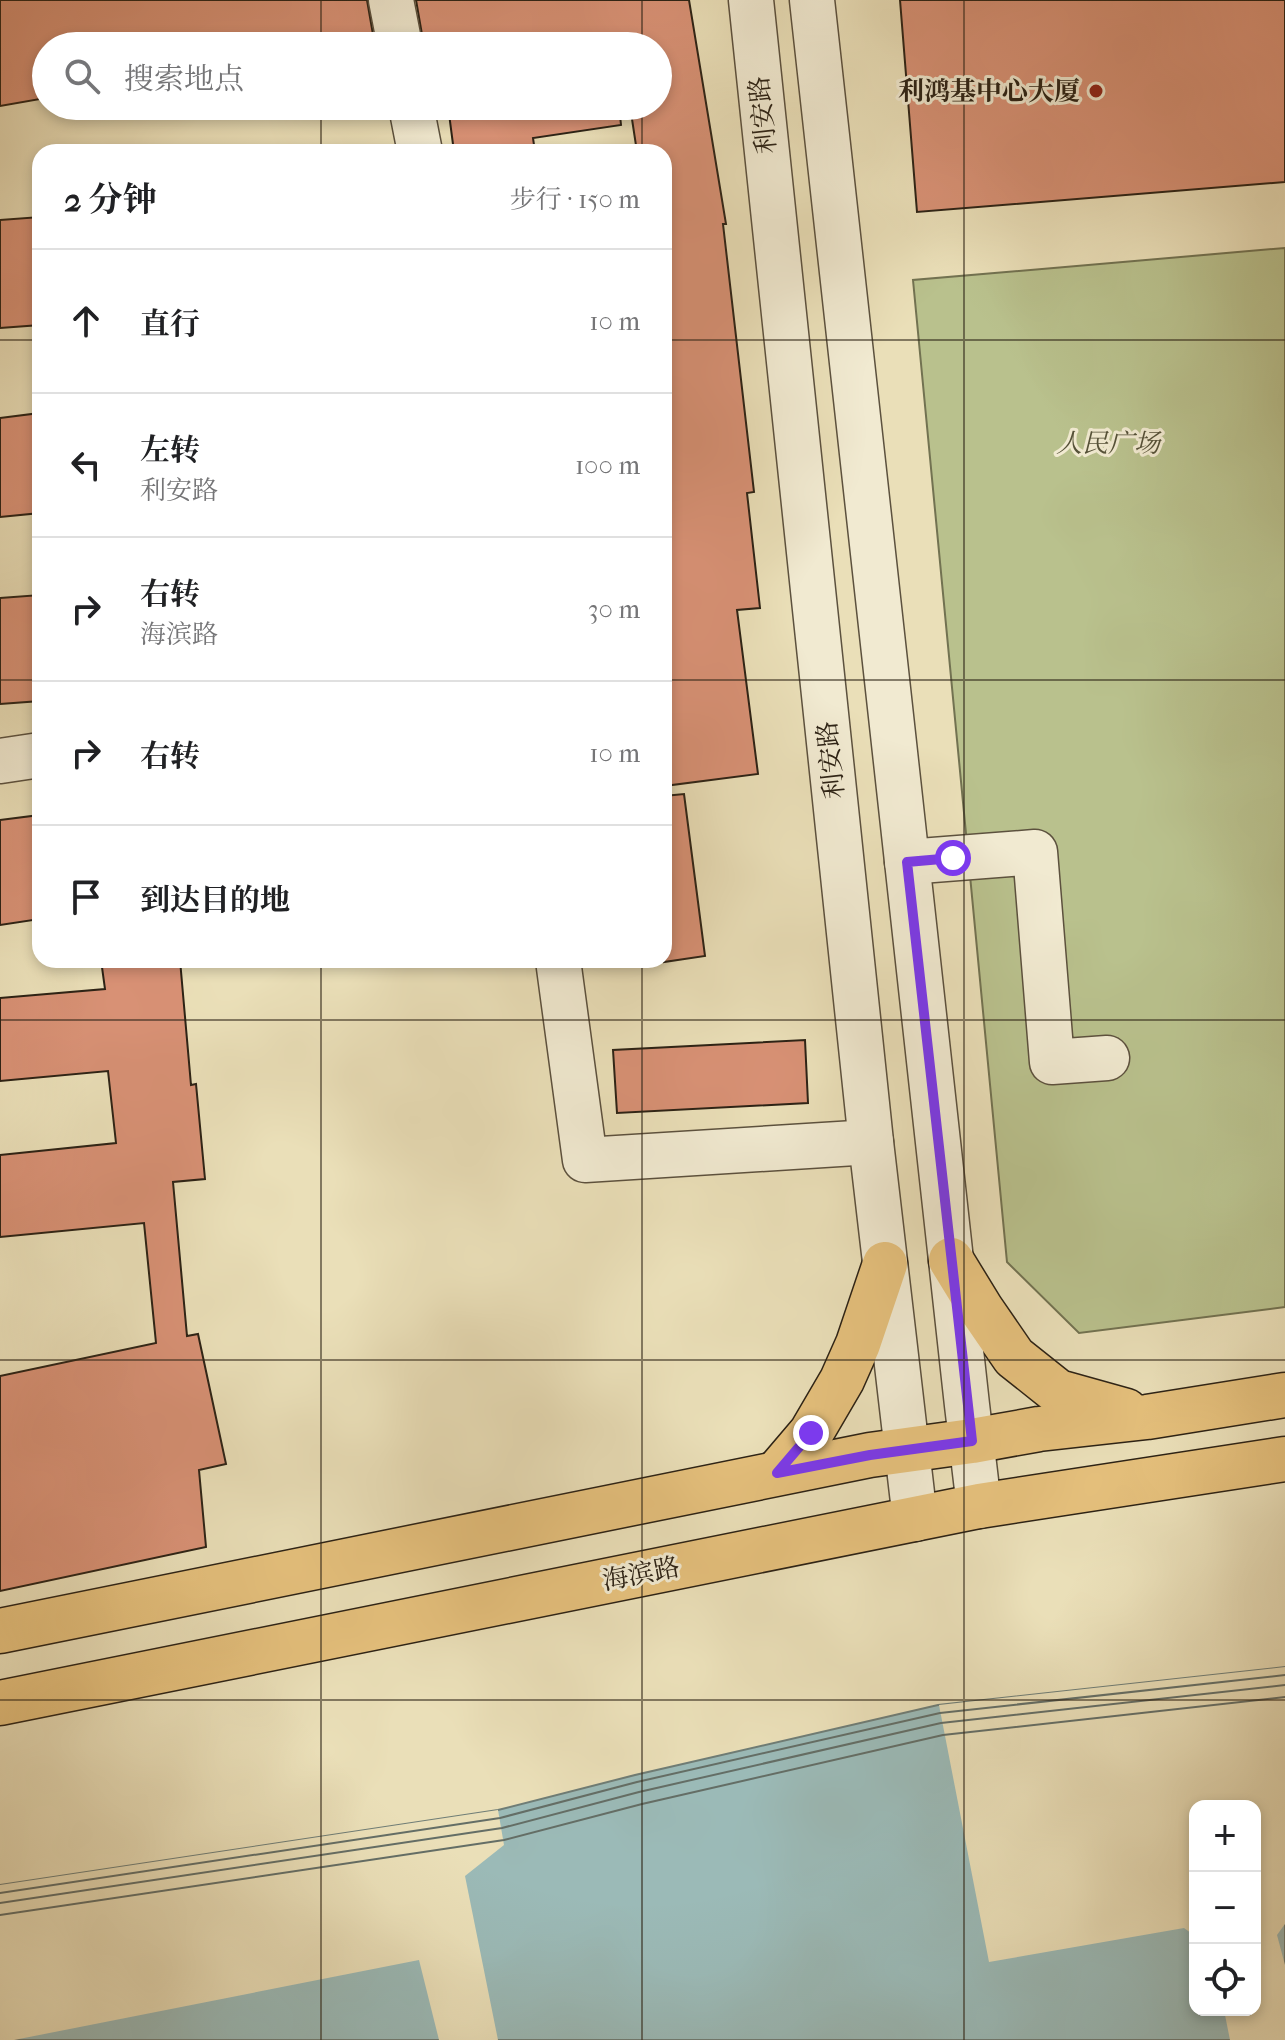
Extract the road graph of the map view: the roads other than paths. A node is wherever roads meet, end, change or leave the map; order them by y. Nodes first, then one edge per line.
1 (391, 0) edge
2 (751, 0) edge
3 (812, 0) edge
4 (397, 32) edge
5 (414, 120) edge
6 (418, 144) edge
7 (32, 756) edge
8 (0, 761) edge
9 (907, 862) junction
10 (559, 968) edge
11 (1107, 1058) dead end
12 (871, 1142) junction
13 (951, 1260) junction
14 (885, 1264) junction
15 (1285, 1395) edge
16 (1147, 1417) junction
17 (972, 1441) junction
18 (907, 1451) junction
19 (1285, 1459) edge
20 (777, 1473) junction
21 (979, 1506) junction
22 (915, 1519) junction
23 (0, 1631) edge
24 (0, 1703) edge

1 - 4 street
2 - 12 street, 利安路
3 - 9 street
5 - 6 street
7 - 8 street
9 - 11 street
9 - 13 street
10 - 12 street
12 - 14 street, 利安路
13 - 16 main road
13 - 17 street
14 - 18 street, 利安路
14 - 20 main road
15 - 16 main road
16 - 17 main road
17 - 18 main road
17 - 21 street
18 - 20 main road
18 - 22 street, 利安路
19 - 21 main road, 海滨路
20 - 23 main road
21 - 22 main road, 海滨路
22 - 24 main road, 海滨路

